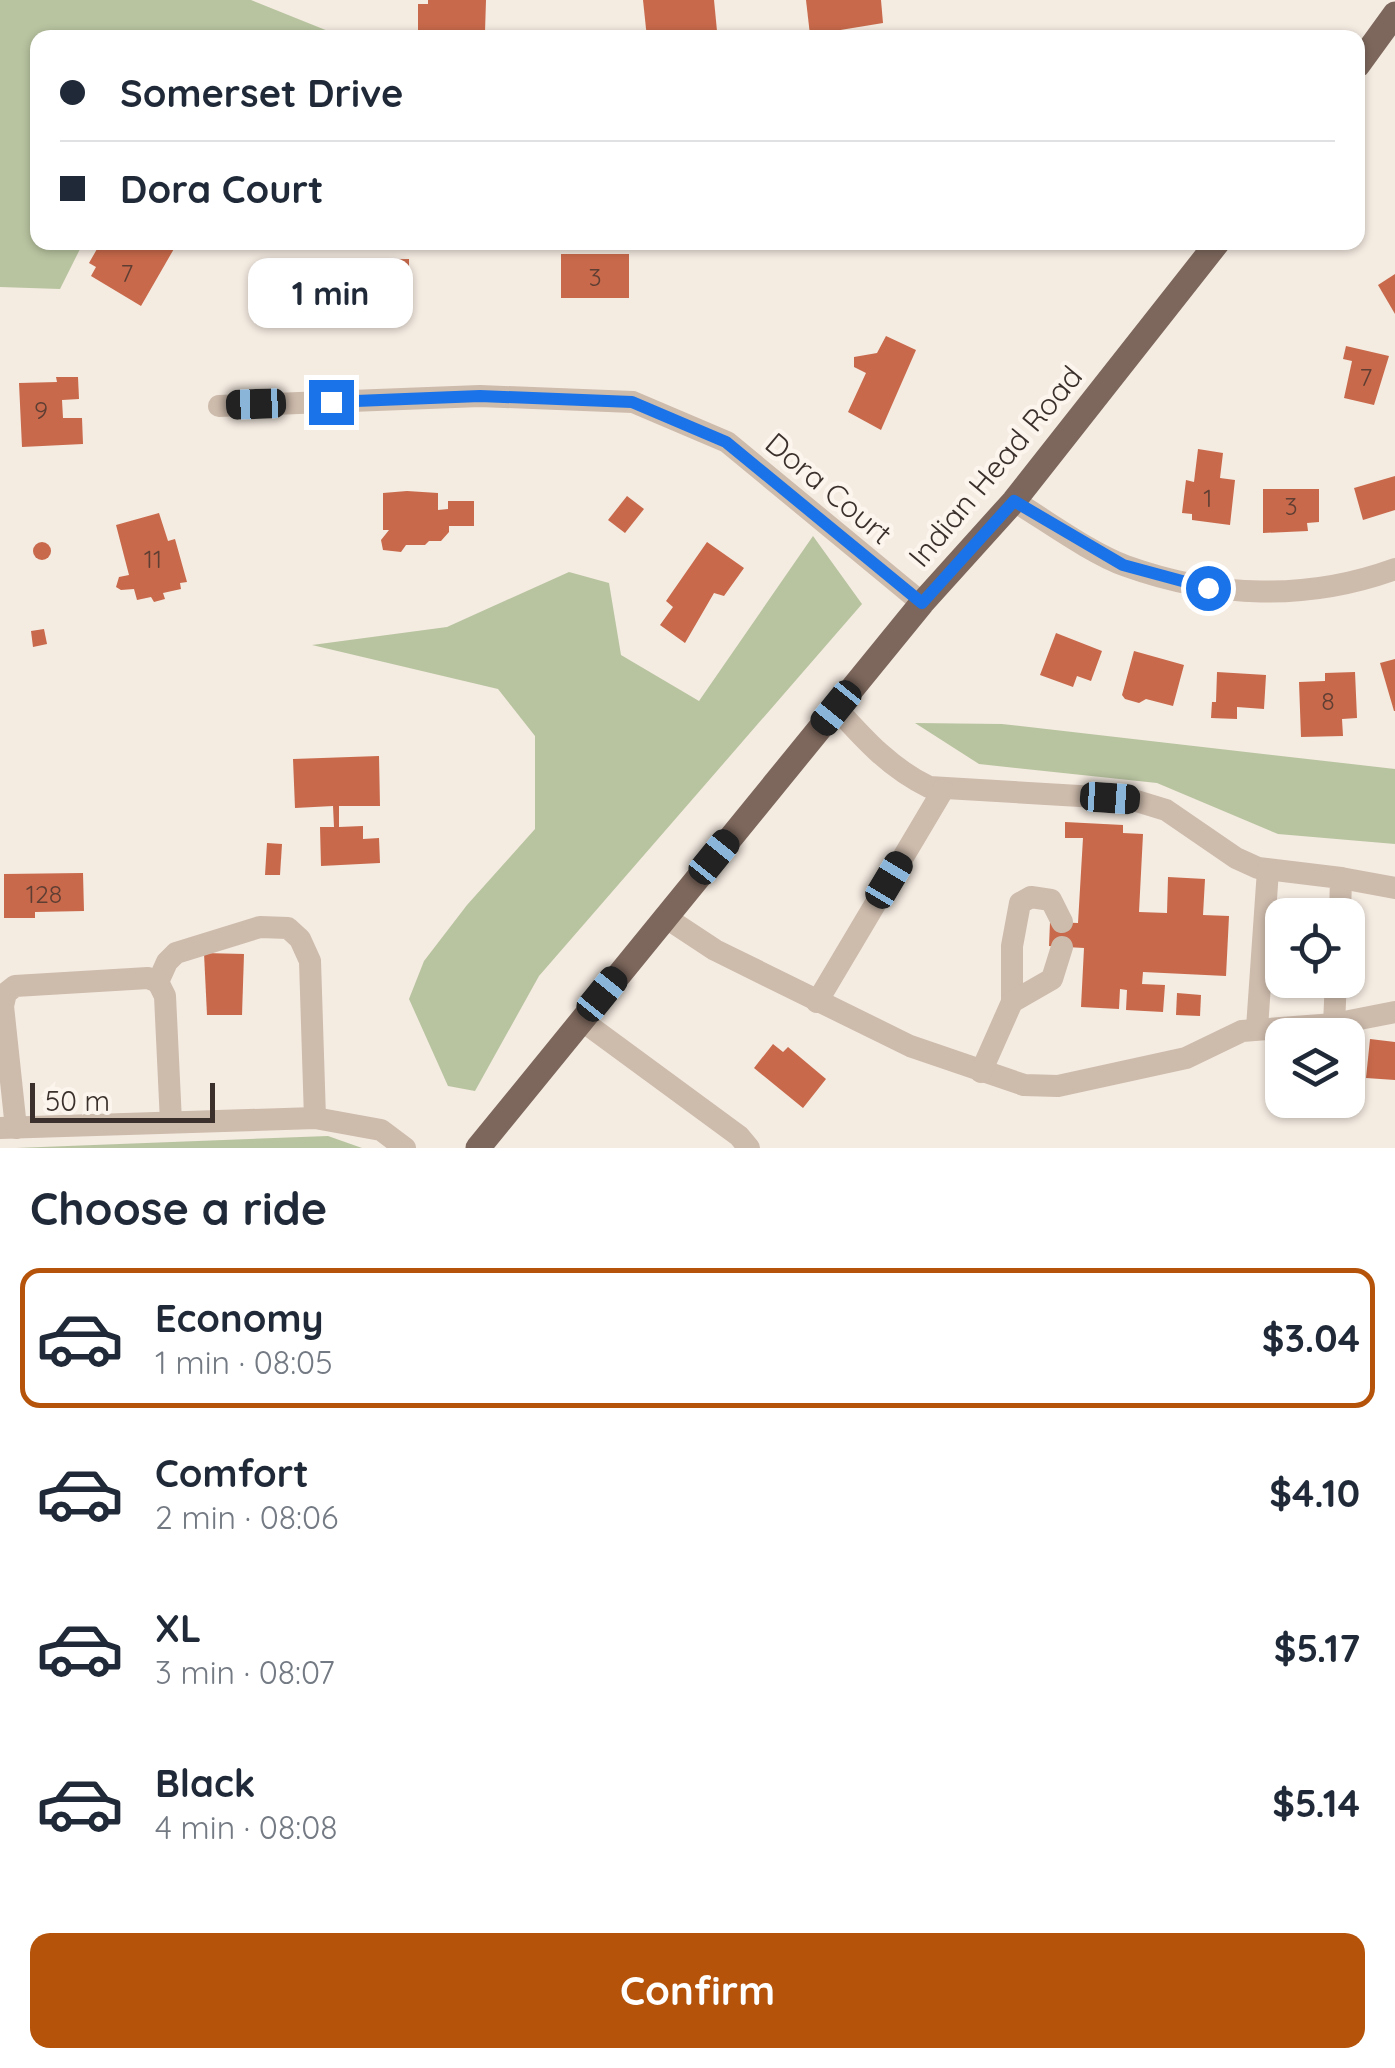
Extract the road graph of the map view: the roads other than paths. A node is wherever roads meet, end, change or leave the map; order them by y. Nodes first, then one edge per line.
1 (1395, 14) edge
2 (1365, 55) edge
3 (1212, 250) edge
4 (219, 406) dead end
5 (1014, 501) junction
6 (1395, 569) edge
7 (922, 603) junction
8 (836, 708) junction
9 (943, 790) junction
10 (1268, 870) junction
11 (1342, 878) junction
12 (1395, 888) edge
13 (1341, 898) edge
14 (665, 917) junction
15 (1062, 922) dead end
16 (1062, 947) dead end
17 (158, 982) junction
18 (817, 1002) junction
19 (1012, 1002) junction
20 (1395, 1012) edge
21 (1364, 1018) edge
22 (581, 1020) junction
23 (1258, 1028) junction
24 (1265, 1028) edge
25 (981, 1072) junction
26 (315, 1118) junction
27 (171, 1122) junction
28 (8, 1128) edge
29 (406, 1148) edge
30 (478, 1148) edge
31 (748, 1148) edge

1 - 2 main road
3 - 5 main road, Indian Head Road
4 - 7 street, Dora Court
5 - 6 street
5 - 7 main road, Indian Head Road
7 - 8 main road, Indian Head Road
8 - 9 street
8 - 14 main road, Indian Head Road
9 - 10 street
9 - 18 street
10 - 11 street
10 - 23 street
11 - 12 street
11 - 13 street
14 - 18 street
14 - 22 main road, Indian Head Road
15 - 19 street
16 - 19 street
17 - 26 street
17 - 27 street
17 - 28 street
18 - 25 street
19 - 25 street
20 - 21 street
22 - 30 main road, Indian Head Road
22 - 31 street
23 - 24 street
23 - 25 street
26 - 27 street
26 - 29 street
27 - 28 street

